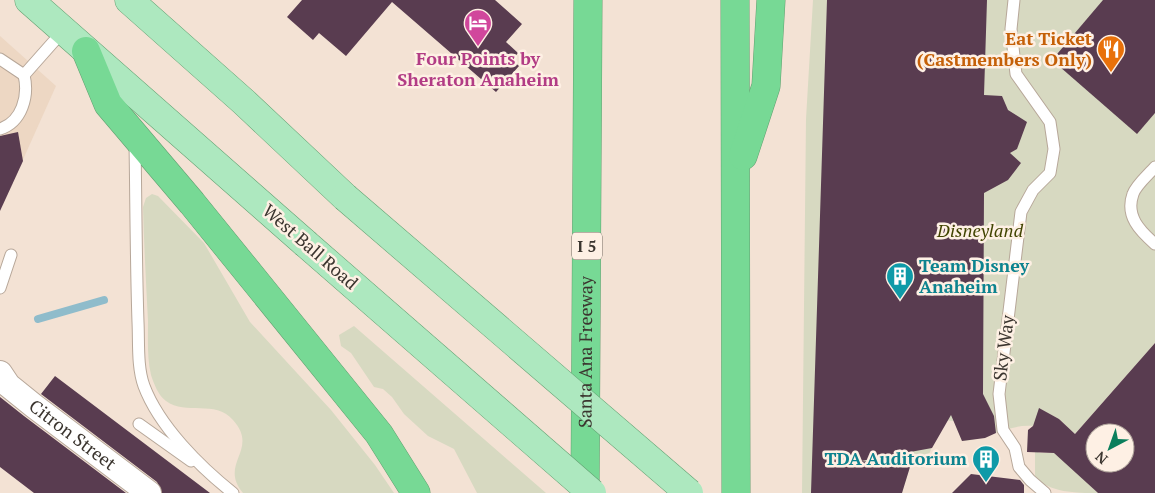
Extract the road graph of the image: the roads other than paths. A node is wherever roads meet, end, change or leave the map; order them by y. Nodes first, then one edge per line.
1 (29, 0) edge
2 (129, 0) edge
3 (588, 0) edge
4 (735, 0) edge
5 (771, 0) edge
6 (1014, 0) edge
7 (63, 30) junction
8 (86, 51) junction
9 (0, 58) edge
10 (24, 75) junction
11 (0, 129) edge
12 (135, 135) junction
13 (1155, 167) edge
14 (735, 179) junction
15 (1155, 244) edge
16 (11, 255) dead end
17 (0, 288) edge
18 (0, 372) edge
19 (139, 424) dead end
20 (207, 472) junction
21 (149, 493) edge
22 (233, 493) edge
23 (416, 493) edge
24 (585, 493) edge
25 (592, 493) edge
26 (689, 493) edge
27 (736, 493) edge
28 (1045, 493) edge

1 - 7 main road, West Ball Road
2 - 26 main road, bridge
3 - 24 highway, Santa Ana Freeway / I 5
4 - 14 highway
5 - 14 highway
6 - 28 lane, Sky Way
7 - 8 main road, West Ball Road
7 - 10 lane
8 - 12 highway
8 - 25 main road, West Ball Road, bridge
9 - 10 lane
10 - 11 lane
12 - 20 lane
12 - 23 highway
13 - 15 lane
14 - 27 highway
16 - 17 lane
18 - 21 street, Citron Street
19 - 20 lane
20 - 22 lane

